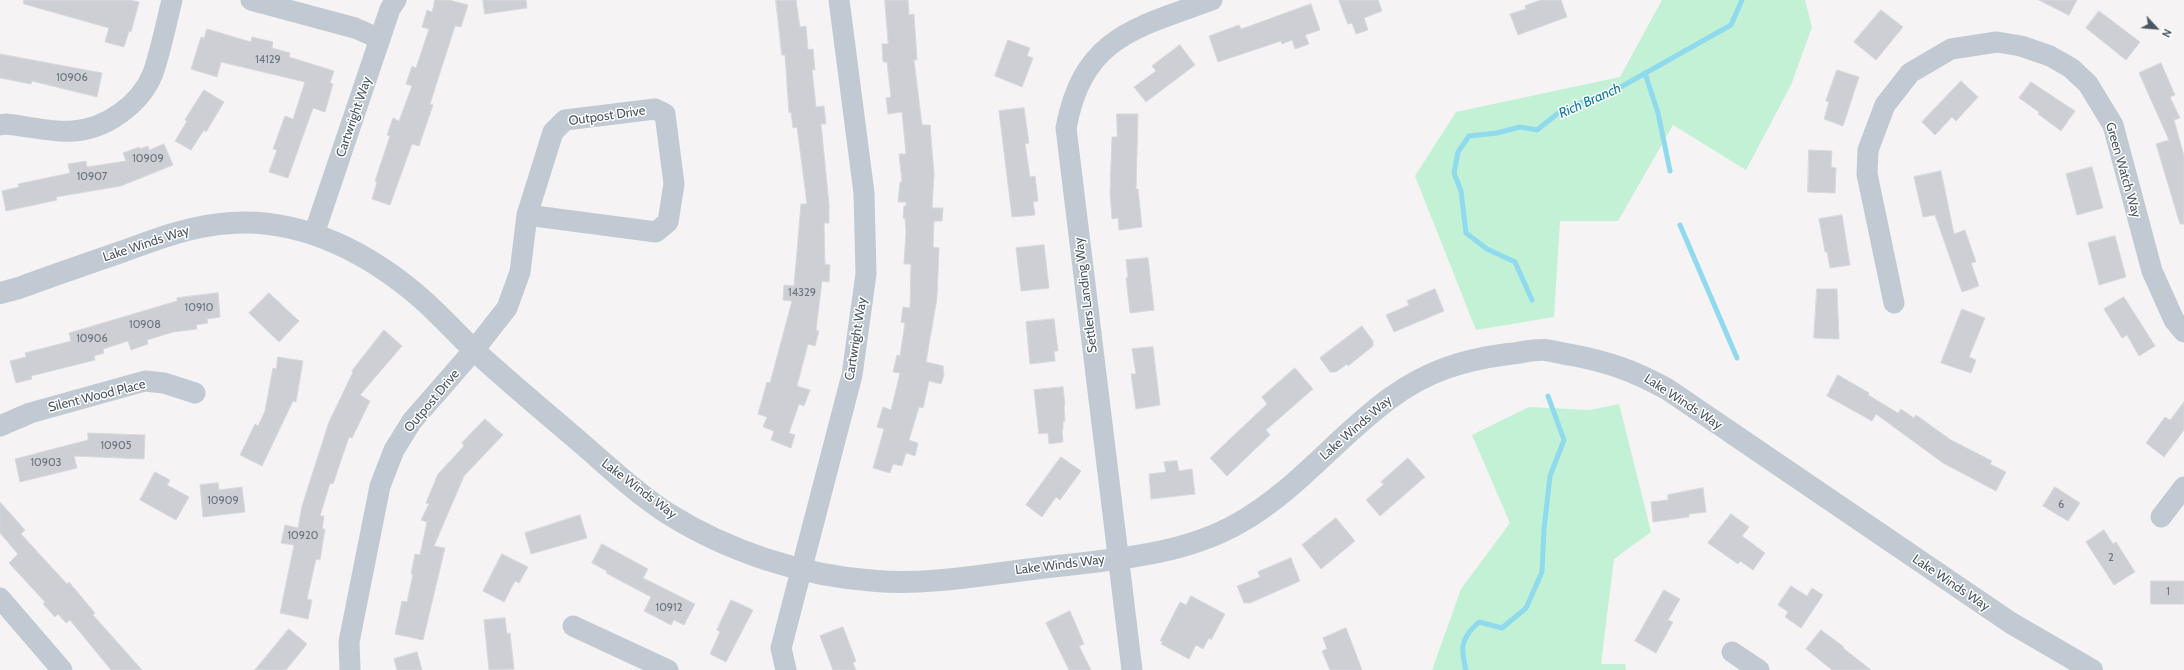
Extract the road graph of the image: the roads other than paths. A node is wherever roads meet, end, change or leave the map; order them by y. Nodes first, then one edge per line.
1 (172, 0) edge
2 (251, 0) edge
3 (396, 0) edge
4 (839, 0) edge
5 (1212, 0) edge
6 (380, 39) junction
7 (0, 125) edge
8 (527, 215) junction
9 (314, 234) junction
10 (0, 293) edge
11 (1894, 303) dead end
12 (2184, 332) edge
13 (474, 350) junction
14 (195, 393) dead end
15 (0, 426) edge
16 (2184, 487) edge
17 (2161, 517) dead end
18 (1118, 558) junction
19 (800, 568) junction
20 (0, 598) edge
21 (573, 626) dead end
22 (1732, 652) dead end
23 (62, 670) edge
24 (350, 670) edge
25 (668, 670) edge
26 (786, 670) edge
27 (1132, 670) edge
28 (1758, 670) edge
29 (2092, 670) edge

1 - 7 street
2 - 6 street
3 - 6 street, Cartwright Way
4 - 19 street, Cartwright Way
5 - 18 street, Settlers Landing Way
6 - 9 street, Cartwright Way
8 - 8 street, Outpost Drive
8 - 13 street, Outpost Drive
9 - 10 street, Lake Winds Way
9 - 13 street, Lake Winds Way
11 - 12 street, Green Watch Way
13 - 19 street, Lake Winds Way
13 - 24 street, Outpost Drive
14 - 15 street, Silent Wood Place
16 - 17 street
18 - 19 street, Lake Winds Way
18 - 27 street, Settlers Landing Way
18 - 29 street, Lake Winds Way
19 - 26 street, Cartwright Way
20 - 23 street
21 - 25 street
22 - 28 street

